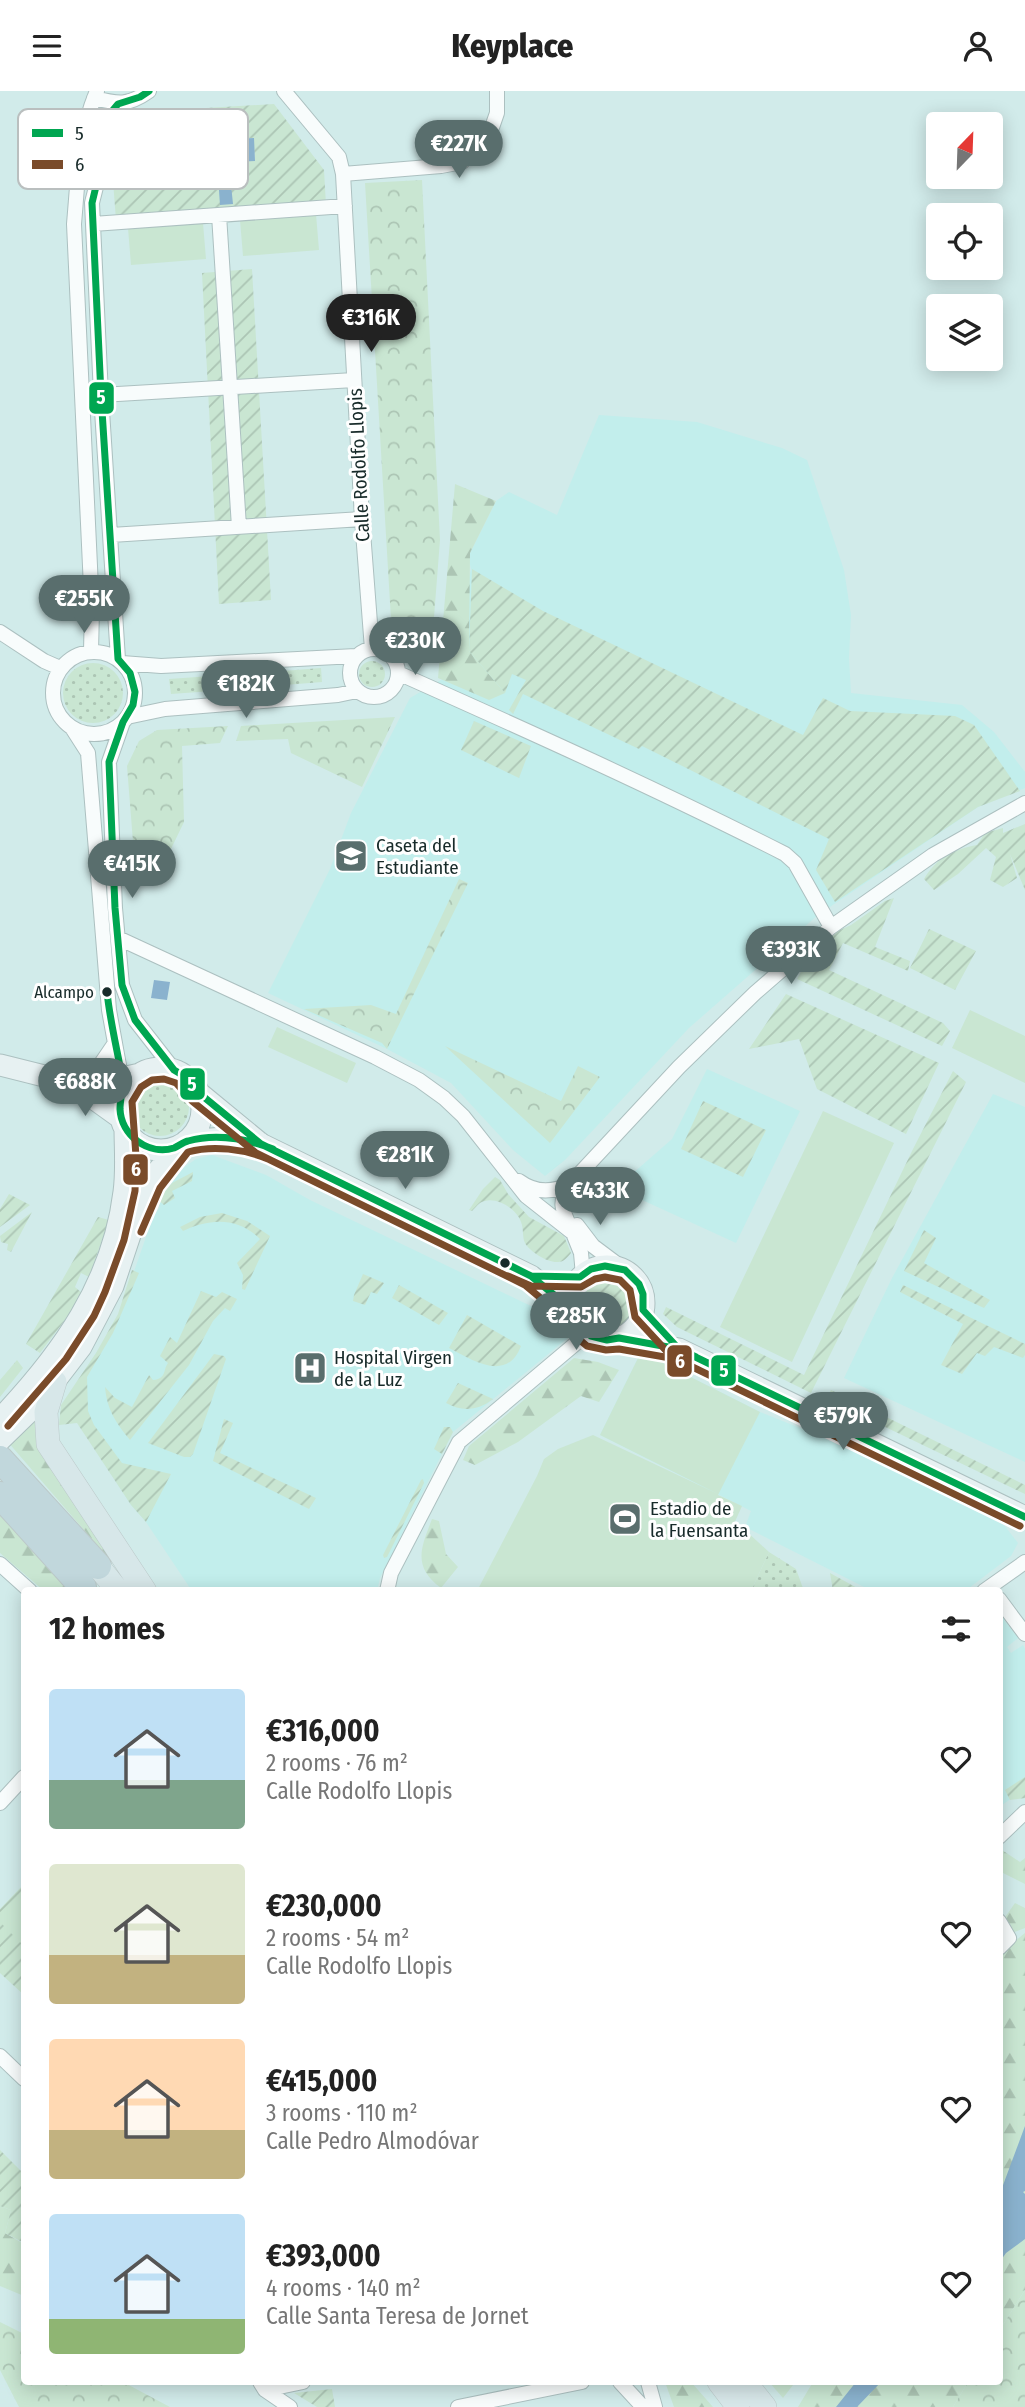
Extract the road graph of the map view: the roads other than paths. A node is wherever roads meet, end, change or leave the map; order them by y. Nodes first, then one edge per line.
1 (149, 91) edge
2 (284, 91) edge
3 (497, 91) edge
4 (95, 95) edge
5 (118, 104) junction
6 (113, 109) edge
7 (343, 174) junction
8 (77, 189) edge
9 (95, 189) edge
10 (345, 206) junction
11 (219, 215) junction
12 (93, 223) junction
13 (355, 380) junction
14 (229, 388) junction
15 (101, 395) junction
16 (362, 519) junction
17 (239, 527) junction
18 (111, 535) junction
19 (0, 632) edge
20 (372, 649) junction
21 (91, 651) junction
22 (356, 656) junction
23 (120, 661) junction
24 (60, 668) junction
25 (398, 673) junction
26 (357, 691) junction
27 (125, 720) junction
28 (72, 728) junction
29 (1025, 803) edge
30 (831, 926) junction
31 (118, 938) junction
32 (115, 1043) junction
33 (0, 1065) edge
34 (174, 1070) junction
35 (129, 1081) junction
36 (72, 1083) junction
37 (199, 1093) junction
38 (123, 1123) junction
39 (182, 1143) junction
40 (261, 1143) junction
41 (512, 1176) junction
42 (570, 1184) junction
43 (573, 1233) junction
44 (625, 1270) junction
45 (531, 1276) junction
46 (581, 1276) junction
47 (570, 1308) junction
48 (643, 1310) junction
49 (587, 1334) junction
50 (619, 1338) junction
51 (679, 1349) junction
52 (55, 1382) junction
53 (0, 1419) edge
54 (0, 1440) edge
55 (6, 1464) edge
56 (0, 1495) edge
57 (1025, 1517) edge
58 (1025, 1562) edge
59 (0, 1564) edge
60 (89, 1581) edge
61 (26, 1587) edge
62 (106, 1587) edge
63 (142, 1587) edge
64 (388, 1587) edge
65 (998, 1587) edge
66 (1003, 1606) edge
67 (1025, 1634) edge
68 (21, 1779) edge
69 (3, 1793) edge
70 (1025, 1812) edge
71 (1003, 1833) edge
72 (0, 2056) edge
73 (21, 2076) edge
74 (567, 2385) edge
75 (623, 2385) edge
76 (650, 2385) edge
77 (721, 2385) edge
78 (747, 2385) edge
79 (263, 2386) edge
80 (290, 2407) edge
81 (458, 2407) edge
82 (643, 2407) edge
83 (656, 2407) edge
84 (738, 2407) edge
85 (765, 2407) edge

1 - 5 street
2 - 7 street, Calle Rodolfo Llopis
3 - 7 street
4 - 5 street
5 - 6 street
7 - 10 street, Calle Rodolfo Llopis
8 - 21 street
9 - 12 street
10 - 11 street
10 - 13 street, Calle Rodolfo Llopis
11 - 12 street
11 - 14 street
12 - 15 street
13 - 14 street
13 - 16 street, Calle Rodolfo Llopis
14 - 15 street
14 - 17 street
15 - 18 street
16 - 17 street
16 - 20 street, Calle Rodolfo Llopis
17 - 18 street
18 - 23 street
19 - 24 street
20 - 22 street
20 - 25 street
21 - 23 street
21 - 24 street
22 - 23 street
22 - 26 street
23 - 27 street
24 - 28 street
25 - 26 street
25 - 30 street
26 - 27 street
27 - 28 street
27 - 31 street
28 - 32 street
29 - 30 street
30 - 42 street
31 - 34 street
31 - 41 street
32 - 35 street
32 - 36 street
33 - 36 street
34 - 35 street
34 - 37 street
35 - 36 street
35 - 38 street
36 - 38 street
37 - 39 street
37 - 40 street
38 - 39 street
38 - 53 street
39 - 40 street
39 - 52 street
40 - 45 street
41 - 42 street
41 - 43 street
42 - 43 street
42 - 44 street
43 - 46 street
44 - 46 street
44 - 48 street
45 - 46 street
45 - 47 street
46 - 47 street
47 - 49 street
48 - 50 street
48 - 51 street
49 - 50 street
49 - 64 street
50 - 51 street
51 - 57 street
52 - 54 street
52 - 63 main road
55 - 60 highway
56 - 60 highway
58 - 65 street
59 - 61 street
60 - 62 main road
66 - 67 street
68 - 69 street
70 - 71 street
72 - 73 street
74 - 81 street
75 - 82 street
76 - 83 street
77 - 84 main road
78 - 85 main road
79 - 80 street

